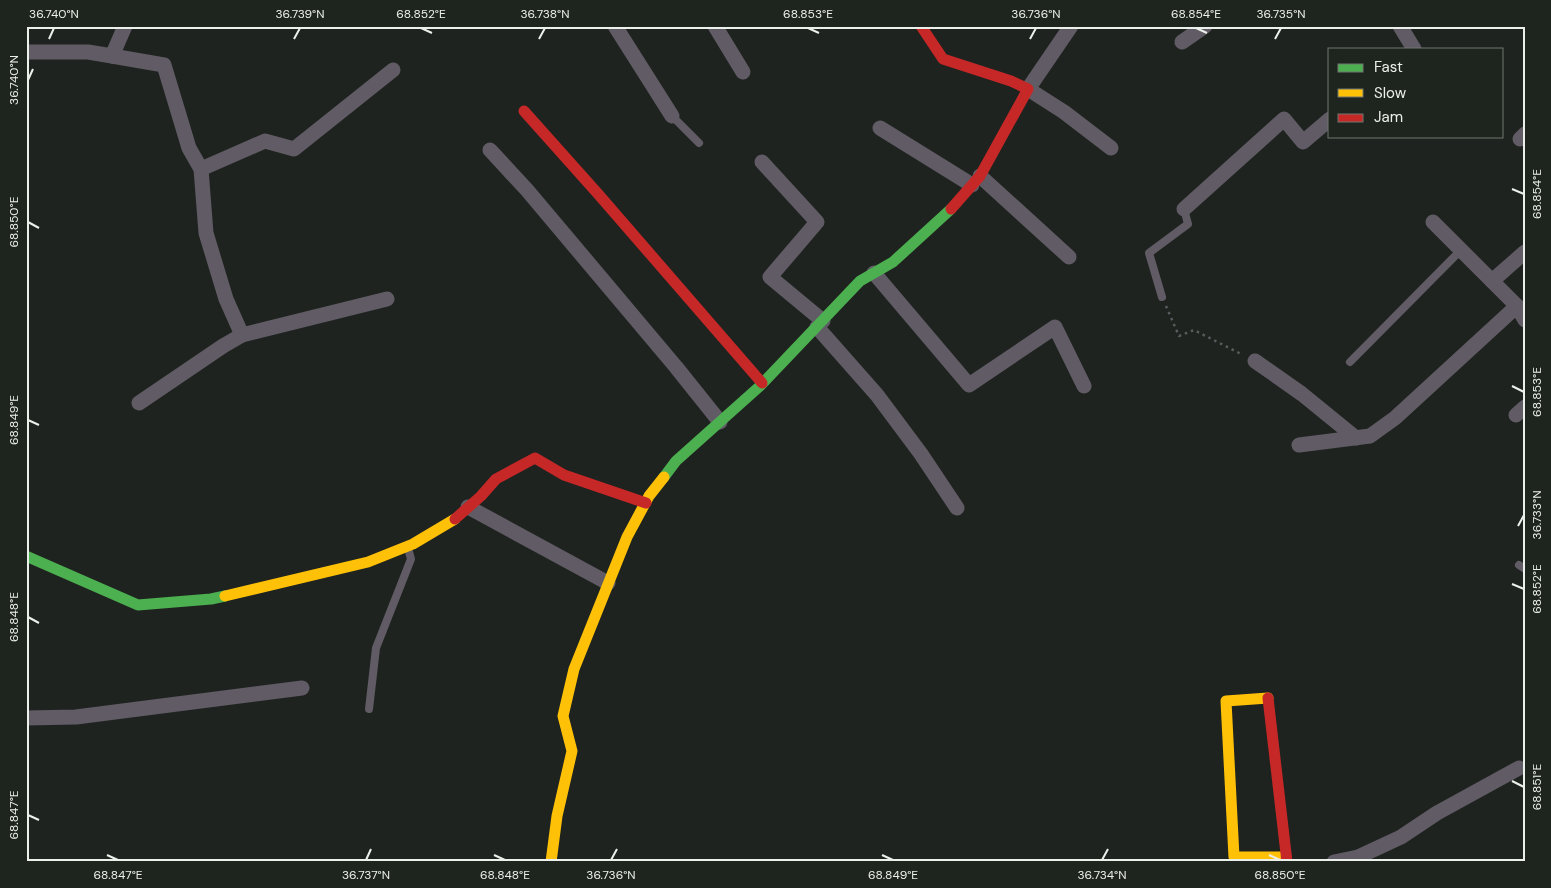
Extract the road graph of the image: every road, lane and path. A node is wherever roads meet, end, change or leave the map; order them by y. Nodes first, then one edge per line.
1 (125, 26) edge
2 (615, 26) edge
3 (715, 26) edge
4 (1071, 26) edge
5 (1205, 26) edge
6 (1400, 26) edge
7 (926, 30) edge
8 (1182, 42) dead end
9 (1413, 48) edge
10 (26, 52) edge
11 (112, 56) junction
12 (393, 70) dead end
13 (743, 72) dead end
14 (1028, 89) junction
15 (524, 111) dead end
16 (672, 116) joint
17 (1328, 121) edge
18 (880, 128) dead end
19 (699, 143) dead end
20 (1111, 148) dead end
21 (490, 150) dead end
22 (762, 162) dead end
23 (201, 169) junction
24 (976, 181) junction
25 (1184, 209) joint
26 (1433, 222) dead end
27 (1461, 250) junction
28 (1525, 252) edge
29 (1069, 257) dead end
30 (874, 273) junction
31 (1492, 281) junction
32 (1162, 297) joint
33 (387, 299) dead end
34 (1517, 306) junction
35 (1525, 320) edge
36 (820, 324) junction
37 (242, 335) junction
38 (1255, 361) joint
39 (1350, 362) dead end
40 (762, 383) junction
41 (1084, 386) dead end
42 (139, 403) dead end
43 (720, 422) junction
44 (1356, 438) junction
45 (1299, 445) dead end
46 (646, 503) junction
47 (468, 507) junction
48 (957, 508) dead end
49 (407, 546) junction
50 (26, 556) edge
51 (608, 584) junction
52 (302, 688) dead end
53 (368, 709) dead end
54 (26, 718) edge
55 (1519, 768) dead end
56 (1287, 859) edge
57 (551, 862) edge
58 (1334, 862) edge

1 - 11 street
2 - 16 street
3 - 13 street
4 - 14 street
5 - 8 street
6 - 9 street
7 - 14 street
10 - 11 street
11 - 23 street
12 - 23 street
14 - 20 street
14 - 24 street
15 - 40 street
16 - 19 lane
17 - 25 street
18 - 24 street
21 - 43 street
22 - 36 street
23 - 37 street
24 - 29 street
24 - 30 street
25 - 32 lane
26 - 27 street
27 - 31 street
27 - 39 lane
28 - 31 street
30 - 36 street
30 - 41 street
31 - 34 street
32 - 38 path
33 - 37 street
34 - 35 street
34 - 44 street
36 - 40 street
36 - 48 street
37 - 42 street
38 - 44 street
40 - 43 street
43 - 46 street
44 - 45 street
46 - 47 street
46 - 51 street
47 - 49 street
47 - 51 street
49 - 50 street
49 - 53 lane
51 - 57 street
52 - 54 street
55 - 58 street
56 - 56 street

